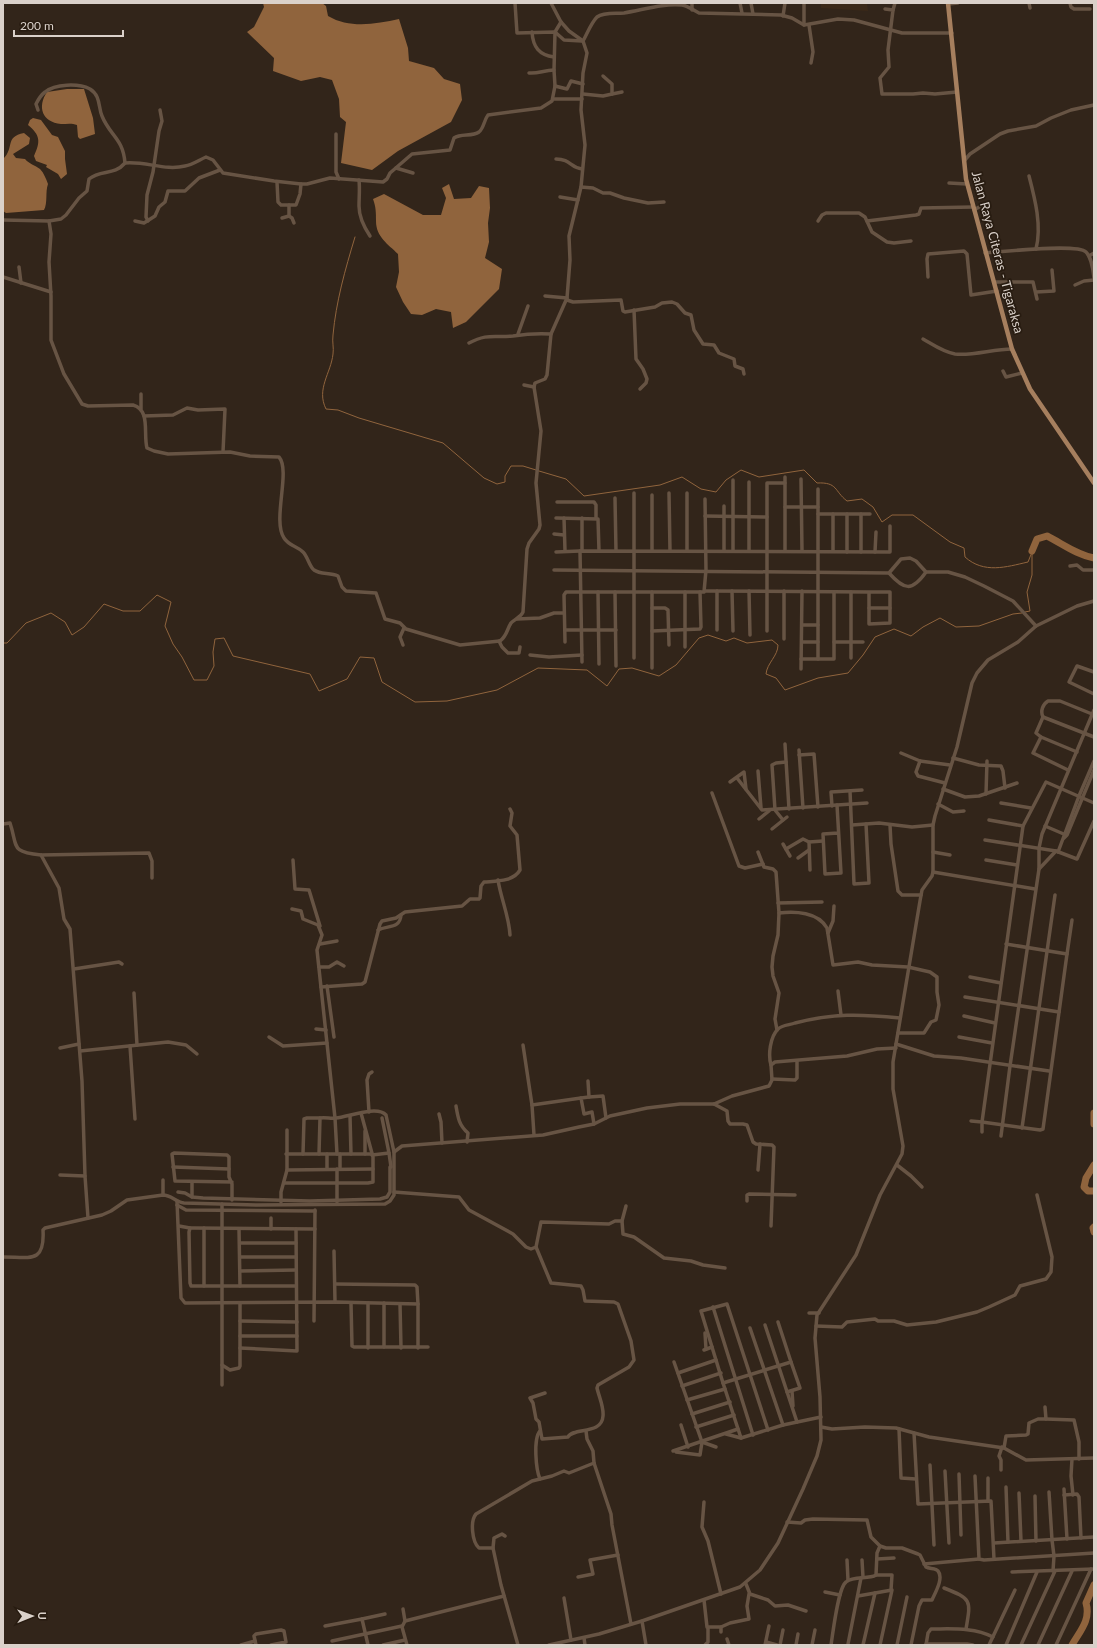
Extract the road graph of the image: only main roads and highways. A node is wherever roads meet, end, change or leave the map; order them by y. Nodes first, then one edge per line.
1 (948, 4) edge
2 (1094, 484) edge

1 - 2 main road, Jalan Raya Citeras - Tigaraksa

